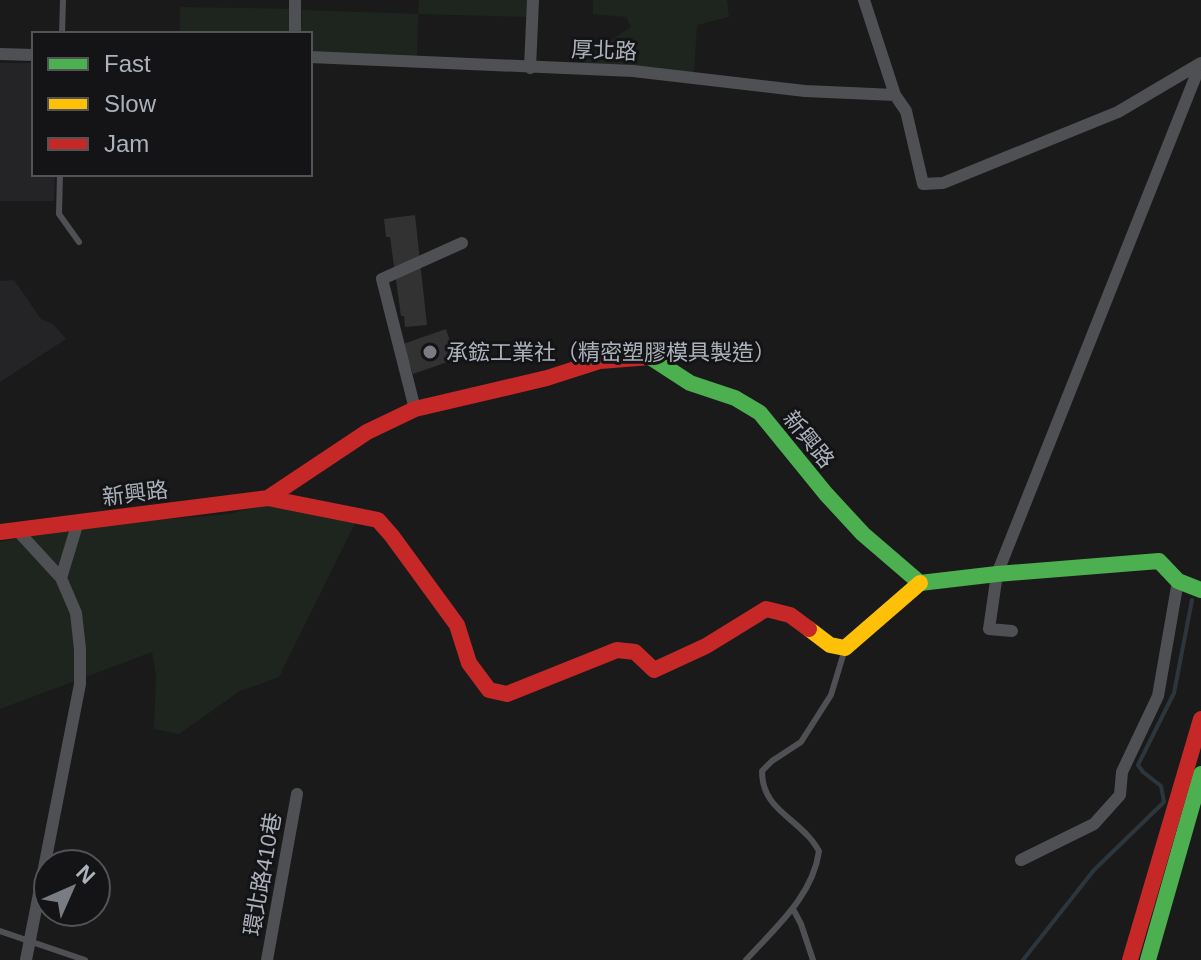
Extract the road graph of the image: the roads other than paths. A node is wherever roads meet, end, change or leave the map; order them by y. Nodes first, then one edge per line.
1 (63, 0) edge
2 (295, 0) edge
3 (533, 0) edge
4 (864, 0) edge
5 (62, 32) edge
6 (295, 32) edge
7 (0, 54) edge
8 (32, 55) edge
9 (312, 57) edge
10 (1201, 63) edge
11 (530, 68) junction
12 (895, 95) junction
13 (60, 176) edge
14 (79, 242) dead end
15 (462, 243) dead end
16 (415, 409) junction
17 (268, 498) junction
18 (78, 522) junction
19 (8, 530) edge
20 (997, 574) junction
21 (61, 578) junction
22 (1178, 581) junction
23 (920, 583) junction
24 (1201, 590) edge
25 (1012, 631) dead end
26 (845, 648) junction
27 (1201, 719) edge
28 (1201, 774) edge
29 (297, 794) dead end
30 (1021, 860) dead end
31 (793, 909) junction
32 (0, 931) edge
33 (29, 941) junction
34 (26, 960) edge
35 (85, 960) edge
36 (267, 960) edge
37 (746, 960) edge
38 (813, 960) edge
39 (1130, 960) edge
40 (1148, 960) edge

1 - 5 lane
2 - 6 street
3 - 11 street
4 - 12 street
7 - 8 street
9 - 11 street, 厚北路
10 - 12 street
10 - 20 street
11 - 12 street, 厚北路
13 - 14 lane
15 - 16 street
16 - 17 street, 新興路
16 - 23 street, 新興路
17 - 18 street, 新興路
17 - 26 street
18 - 19 street, 新興路
18 - 21 street
19 - 21 street
20 - 22 street
20 - 23 street
20 - 25 street
21 - 33 street
22 - 24 street
22 - 30 street
23 - 26 street
26 - 31 lane
27 - 39 street
28 - 40 street
29 - 36 street, 環北路410巷
31 - 37 lane
31 - 38 lane
32 - 33 lane
33 - 34 street
33 - 35 lane

